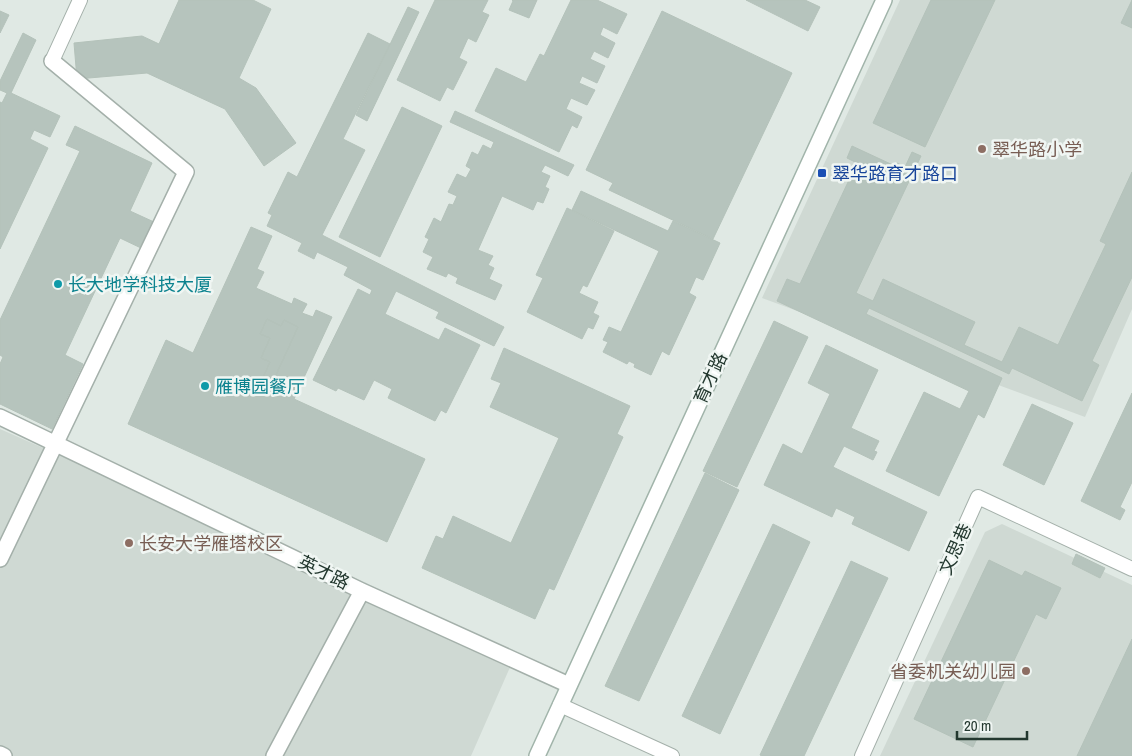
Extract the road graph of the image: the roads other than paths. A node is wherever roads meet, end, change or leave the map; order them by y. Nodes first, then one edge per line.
1 (80, 0) edge
2 (884, 0) edge
3 (52, 61) joint
4 (0, 417) edge
5 (54, 443) junction
6 (0, 559) edge
7 (1132, 569) edge
8 (362, 590) junction
9 (569, 685) junction
10 (560, 705) junction
11 (0, 754) edge
12 (4, 756) edge
13 (274, 756) edge
14 (537, 756) edge
15 (672, 756) edge
16 (862, 756) edge

1 - 3 lane
2 - 9 street, 育才路
3 - 5 street
4 - 5 street, 英才路
5 - 6 street
5 - 8 street, 英才路
7 - 16 lane, 文思巷
8 - 9 street, 英才路
8 - 13 street
9 - 10 street, 育才路
10 - 14 street, 育才路
10 - 15 lane
11 - 12 street

